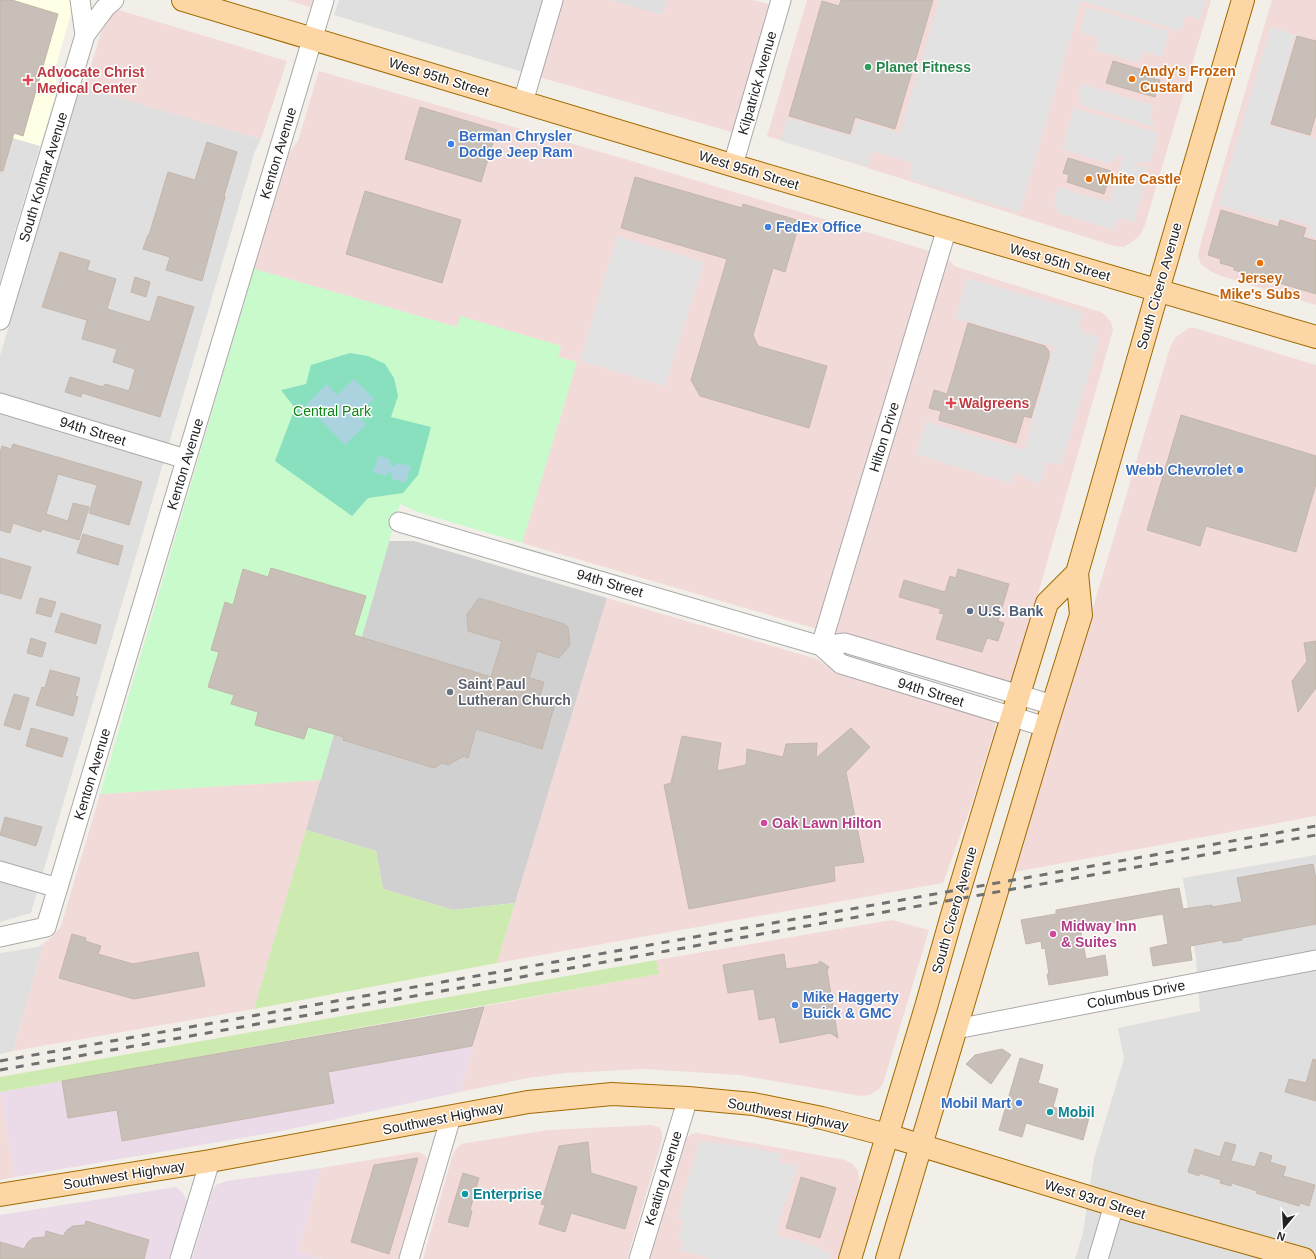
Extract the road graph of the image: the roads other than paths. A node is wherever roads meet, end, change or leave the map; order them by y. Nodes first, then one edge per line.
1 (80, 0) edge
2 (114, 0) edge
3 (183, 0) edge
4 (324, 0) edge
5 (553, 0) edge
6 (781, 0) edge
7 (1243, 0) edge
8 (85, 35) junction
9 (313, 38) junction
10 (523, 102) junction
11 (733, 165) junction
12 (947, 228) junction
13 (1158, 290) junction
14 (0, 320) edge
15 (1316, 338) edge
16 (0, 403) edge
17 (186, 459) junction
18 (399, 522) dead end
19 (1077, 573) junction
20 (821, 646) junction
21 (1019, 695) junction
22 (1053, 705) junction
23 (1011, 717) junction
24 (1046, 727) junction
25 (0, 871) edge
26 (58, 888) junction
27 (0, 937) edge
28 (1316, 960) edge
29 (956, 1029) junction
30 (688, 1098) junction
31 (451, 1117) junction
32 (887, 1135) junction
33 (922, 1145) junction
34 (210, 1161) junction
35 (0, 1195) edge
36 (1114, 1205) junction
37 (180, 1259) edge
38 (409, 1259) edge
39 (639, 1259) edge
40 (850, 1259) edge
41 (887, 1259) edge
42 (1098, 1259) edge
43 (1304, 1259) edge

1 - 8 street, South Kolmar Avenue
2 - 8 street, South Kolmar Avenue
3 - 9 main road, West 95th Street
4 - 9 street, Kenton Avenue
5 - 10 street
6 - 11 street, Kilpatrick Avenue
7 - 13 main road, South Cicero Avenue
8 - 14 street, South Kolmar Avenue
9 - 10 main road, West 95th Street
9 - 17 street, Kenton Avenue
10 - 11 main road, West 95th Street
11 - 12 main road, West 95th Street
12 - 13 main road, West 95th Street
12 - 20 street, Hilton Drive
13 - 15 main road, West 95th Street
13 - 19 main road, South Cicero Avenue
16 - 17 street, 94th Street
17 - 26 street, Kenton Avenue
18 - 20 street, 94th Street
19 - 21 main road, South Cicero Avenue
19 - 22 main road, South Cicero Avenue
20 - 21 street, 94th Street
20 - 23 street, 94th Street
21 - 22 street, 94th Street
21 - 23 main road, South Cicero Avenue
22 - 24 main road, South Cicero Avenue
23 - 24 street, 94th Street
23 - 32 main road, South Cicero Avenue
24 - 29 main road, South Cicero Avenue
25 - 26 street
26 - 27 street, Kenton Avenue
28 - 29 street, Columbus Drive
29 - 33 main road, South Cicero Avenue
30 - 31 main road, Southwest Highway
30 - 32 main road, Southwest Highway
30 - 39 street, Keating Avenue
31 - 34 main road, Southwest Highway
31 - 38 street
32 - 33 main road, West 93rd Street
32 - 40 main road, South Cicero Avenue
33 - 36 main road, West 93rd Street
33 - 41 main road, South Cicero Avenue
34 - 35 main road, Southwest Highway
34 - 37 street
36 - 42 street
36 - 43 main road, West 93rd Street

